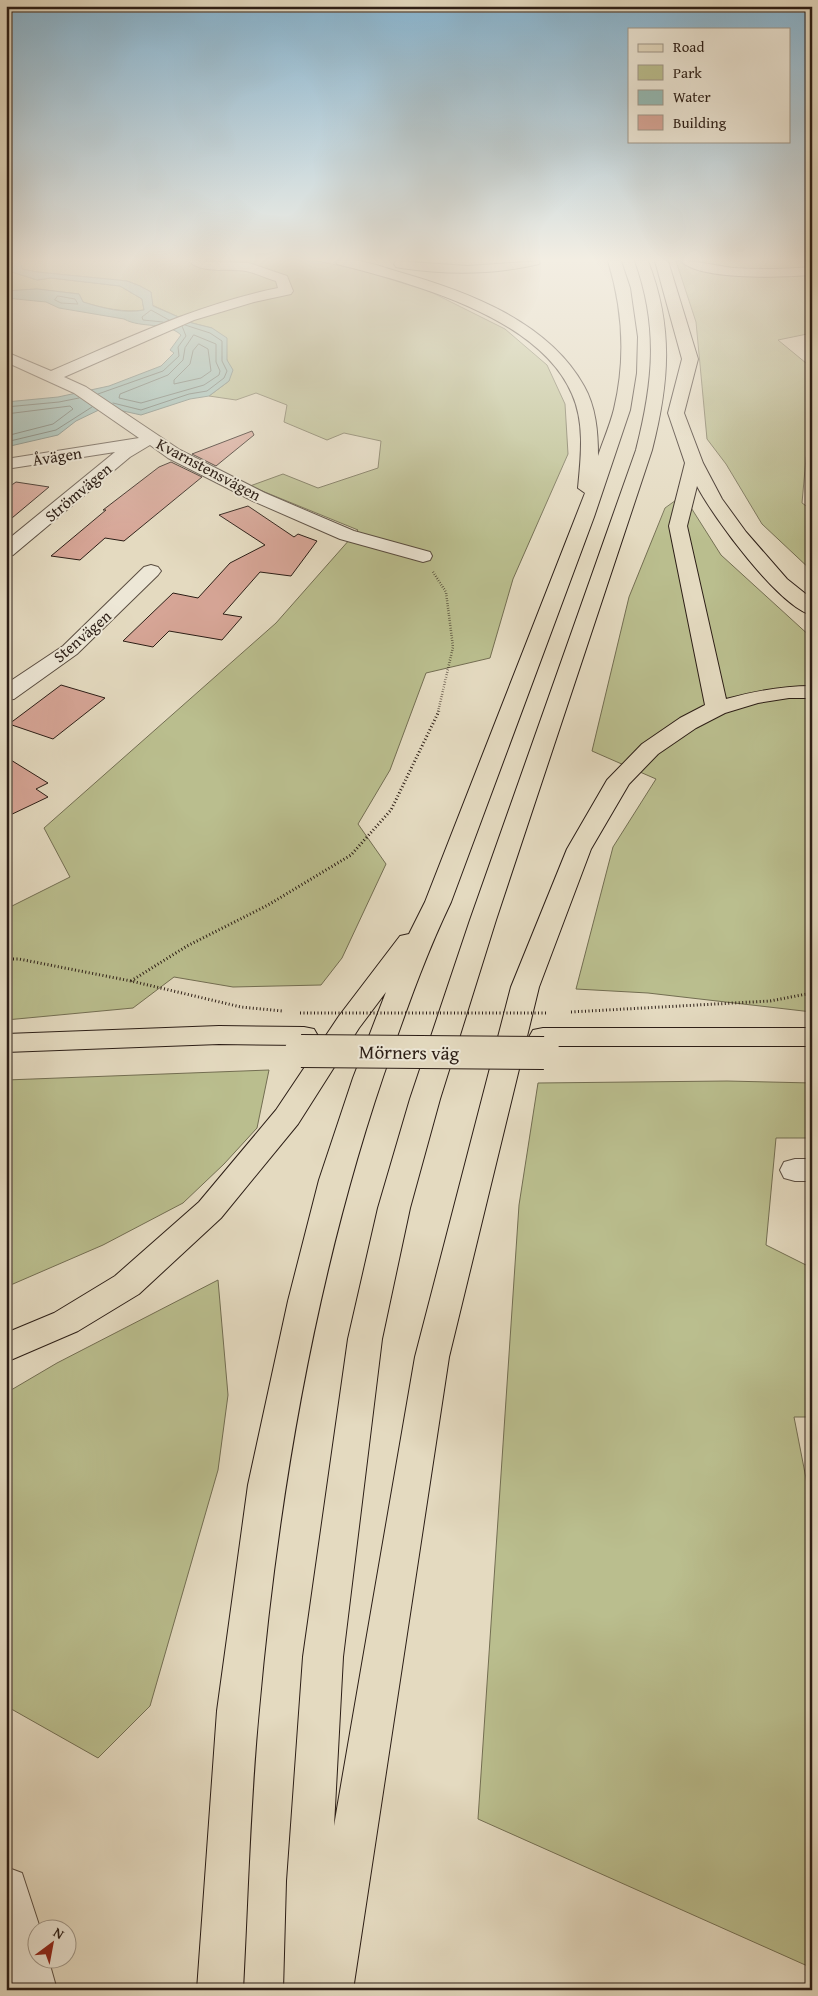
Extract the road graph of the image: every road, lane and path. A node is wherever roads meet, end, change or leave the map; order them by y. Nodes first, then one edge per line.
1 (103, 354) edge
2 (550, 354) edge
3 (629, 354) edge
4 (657, 354) edge
5 (689, 354) edge
6 (6, 356) edge
7 (53, 376) junction
8 (146, 442) junction
9 (694, 463) junction
10 (6, 464) edge
11 (584, 517) junction
12 (6, 551) edge
13 (423, 556) joint
14 (151, 571) dead end
15 (812, 609) edge
16 (812, 692) edge
17 (6, 694) edge
18 (717, 708) junction
19 (438, 902) junction
20 (6, 960) edge
21 (131, 981) junction
22 (812, 993) edge
23 (283, 1011) dead end
24 (566, 1012) dead end
25 (557, 1013) dead end
26 (299, 1028) junction
27 (545, 1035) junction
28 (812, 1037) edge
29 (6, 1043) edge
30 (812, 1056) edge
31 (6, 1060) edge
32 (6, 1348) edge
33 (6, 1889) edge
34 (34, 1990) edge
35 (220, 1990) edge
36 (307, 1990) edge
37 (330, 1990) edge

1 - 7 street
2 - 11 main road
3 - 11 main road
4 - 36 main road
5 - 9 main road
6 - 7 street, Kvarnstensvägen
7 - 8 street, Kvarnstensvägen
8 - 10 street, Åvägen
8 - 12 street, Strömvägen
8 - 13 street, Kvarnstensvägen
9 - 15 main road
9 - 18 main road
11 - 19 main road
13 - 21 path
14 - 17 street, Stenvägen
16 - 18 main road
18 - 37 main road
19 - 32 main road
19 - 35 main road
20 - 21 path
21 - 23 path
22 - 24 path
25 - 27 path
26 - 27 main road, Mörners väg, bridge
26 - 27 path, bridge
26 - 29 main road, Mörners väg
26 - 31 main road, Mörners väg
27 - 28 main road, Mörners väg
27 - 30 main road, Mörners väg
33 - 34 street

